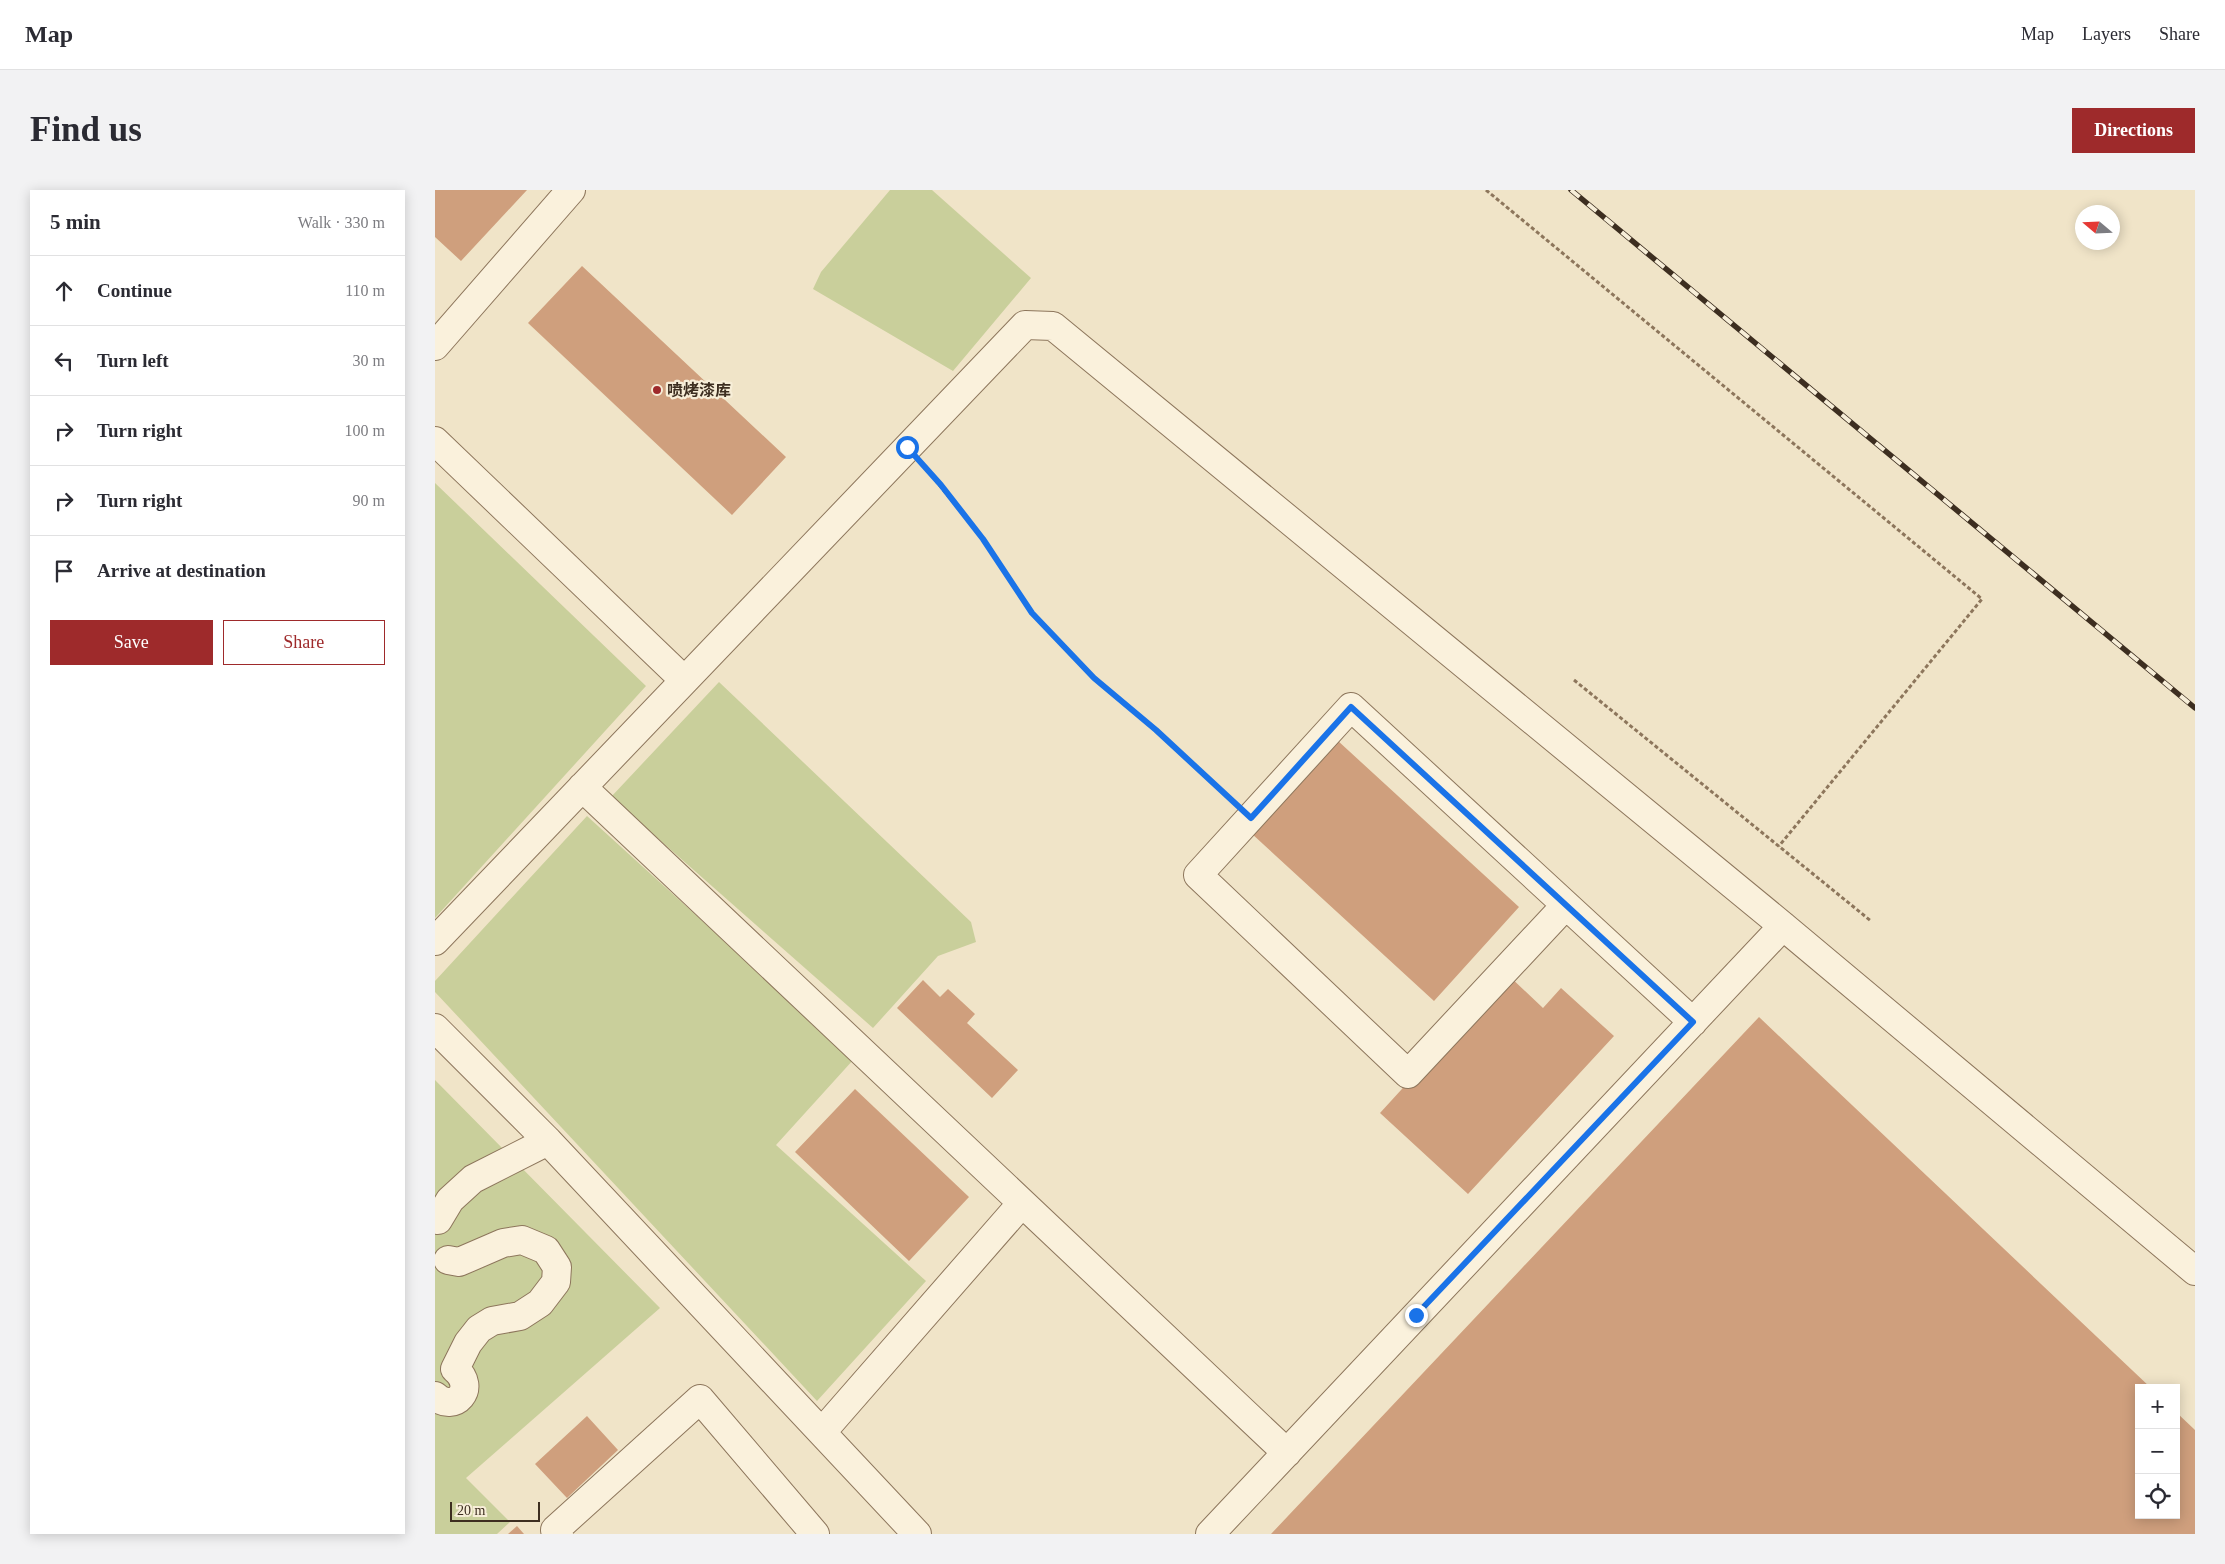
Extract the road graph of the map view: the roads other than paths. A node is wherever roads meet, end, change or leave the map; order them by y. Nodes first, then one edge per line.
1 (571, 190) edge
2 (435, 346) edge
3 (435, 440) edge
4 (684, 680) junction
5 (582, 787) junction
6 (1565, 905) junction
7 (1783, 926) junction
8 (435, 942) edge
9 (1693, 1022) junction
10 (435, 1028) edge
11 (548, 1141) junction
12 (1022, 1203) junction
13 (437, 1220) dead end
14 (448, 1260) dead end
15 (2195, 1272) edge
16 (445, 1372) edge
17 (435, 1396) edge
18 (822, 1432) junction
19 (1287, 1453) junction
20 (559, 1534) edge
21 (815, 1534) edge
22 (917, 1534) edge
23 (1210, 1534) edge

1 - 2 street
3 - 4 street
4 - 5 street
4 - 7 street
5 - 8 street
5 - 12 street
6 - 6 street
6 - 9 street
7 - 9 street
7 - 15 street
9 - 19 street
10 - 11 street
11 - 13 street
11 - 18 street
12 - 18 street
12 - 19 street
14 - 16 street
16 - 17 street
18 - 22 street
19 - 23 street
20 - 21 street

